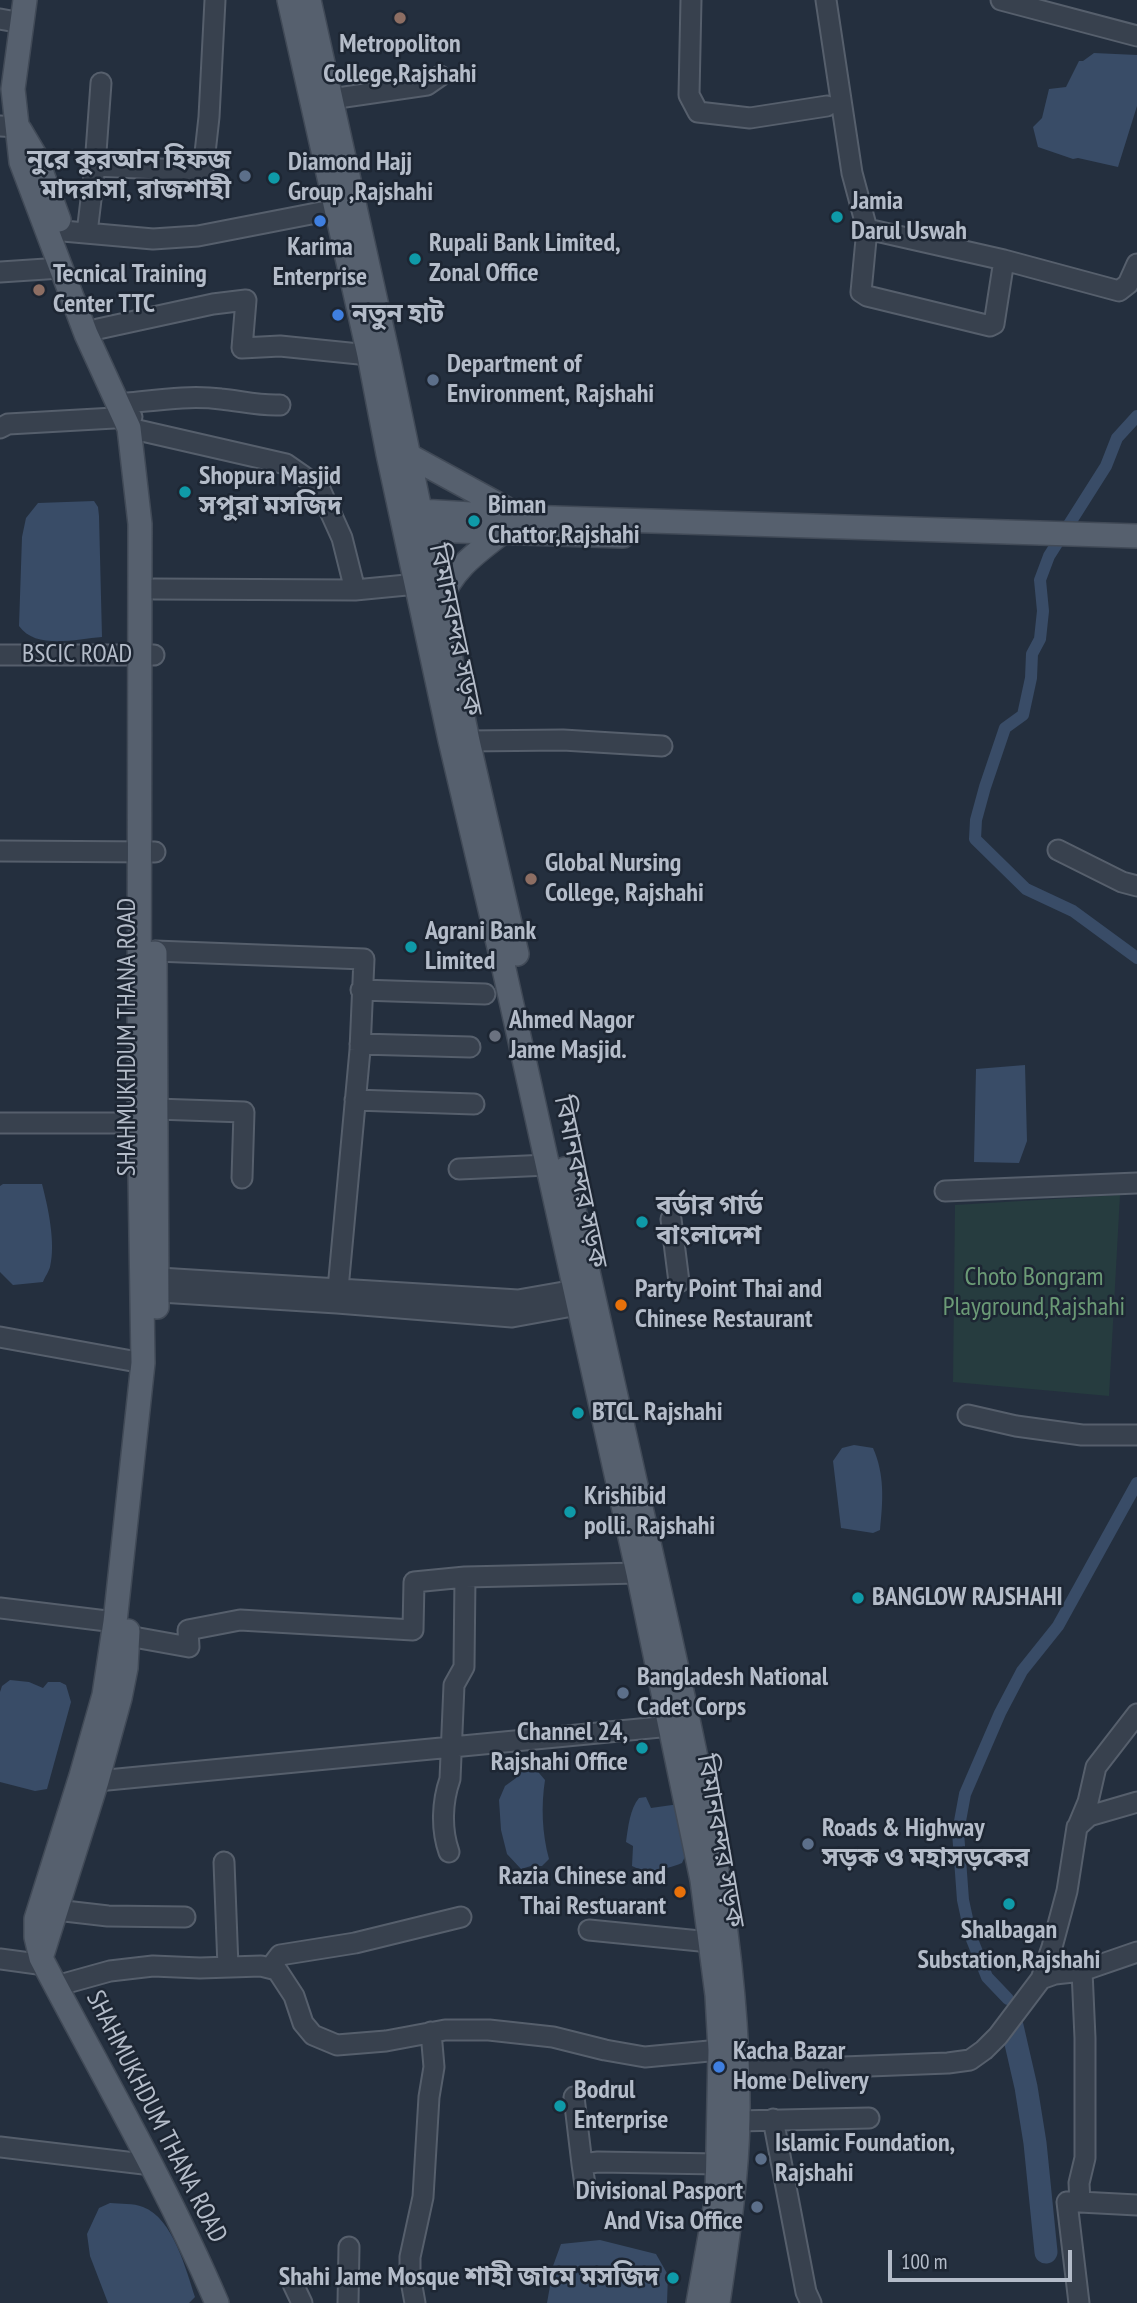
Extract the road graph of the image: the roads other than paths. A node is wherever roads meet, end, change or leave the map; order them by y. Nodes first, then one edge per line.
1 (25, 0) edge
2 (215, 0) edge
3 (289, 0) edge
4 (309, 0) edge
5 (691, 0) edge
6 (827, 0) edge
7 (1001, 0) edge
8 (11, 21) edge
9 (1137, 36) edge
10 (440, 76) dead end
11 (101, 83) dead end
12 (6, 89) edge
13 (331, 99) junction
14 (827, 106) dead end
15 (9, 126) edge
16 (95, 166) junction
17 (337, 209) junction
18 (867, 229) junction
19 (63, 231) junction
20 (87, 233) junction
21 (1004, 261) junction
22 (1137, 264) edge
23 (61, 268) junction
24 (0, 272) edge
25 (98, 329) junction
26 (369, 355) junction
27 (280, 405) dead end
28 (130, 419) junction
29 (0, 428) edge
30 (408, 455) junction
31 (522, 517) junction
32 (422, 521) junction
33 (503, 532) junction
34 (1137, 536) edge
35 (1038, 541) junction
36 (1077, 542) junction
37 (1137, 551) edge
38 (417, 584) junction
39 (154, 589) junction
40 (355, 590) junction
41 (440, 602) junction
42 (0, 655) edge
43 (147, 655) junction
44 (468, 741) junction
45 (662, 747) dead end
46 (1058, 849) dead end
47 (0, 851) edge
48 (147, 852) junction
49 (1137, 886) edge
50 (155, 951) junction
51 (362, 990) junction
52 (485, 994) dead end
53 (360, 1044) junction
54 (470, 1047) dead end
55 (355, 1100) junction
56 (474, 1104) dead end
57 (150, 1118) junction
58 (0, 1123) edge
59 (548, 1165) junction
60 (459, 1169) dead end
61 (242, 1178) dead end
62 (1137, 1183) edge
63 (945, 1191) dead end
64 (671, 1219) dead end
65 (679, 1282) dead end
66 (150, 1284) junction
67 (338, 1289) junction
68 (577, 1298) junction
69 (0, 1336) edge
70 (143, 1363) junction
71 (605, 1388) junction
72 (968, 1415) dead end
73 (1137, 1435) edge
74 (638, 1573) junction
75 (464, 1577) junction
76 (0, 1608) edge
77 (122, 1629) junction
78 (1137, 1714) edge
79 (671, 1726) junction
80 (451, 1749) junction
81 (97, 1781) junction
82 (1137, 1802) edge
83 (1077, 1827) junction
84 (449, 1852) dead end
85 (224, 1862) dead end
86 (56, 1910) junction
87 (185, 1917) dead end
88 (461, 1917) dead end
89 (589, 1930) dead end
90 (710, 1942) junction
91 (1137, 1952) edge
92 (0, 1959) edge
93 (43, 1962) junction
94 (228, 1967) junction
95 (270, 1968) junction
96 (1082, 1972) junction
97 (1041, 1979) junction
98 (56, 1986) junction
99 (431, 2032) junction
100 (720, 2050) junction
101 (738, 2071) junction
102 (574, 2097) dead end
103 (869, 2118) dead end
104 (772, 2119) junction
105 (738, 2121) junction
106 (0, 2147) edge
107 (583, 2164) junction
108 (719, 2164) junction
109 (152, 2165) junction
110 (585, 2185) dead end
111 (1080, 2202) junction
112 (1137, 2205) edge
113 (349, 2247) dead end
114 (293, 2284) dead end
115 (217, 2303) edge
116 (302, 2303) edge
117 (348, 2303) edge
118 (415, 2303) edge
119 (698, 2303) edge
120 (718, 2303) edge
121 (811, 2303) edge
122 (1079, 2303) edge

1 - 8 main road, SHAHMUKHDUM THANA ROAD
2 - 16 street
3 - 17 main road, বিমানবন্দর সড়ক
4 - 13 main road, বিমানবন্দর সড়ক
5 - 14 street
6 - 18 street
7 - 9 street
8 - 12 main road, SHAHMUKHDUM THANA ROAD
10 - 13 street
11 - 16 street
12 - 15 main road, SHAHMUKHDUM THANA ROAD
13 - 30 main road, বিমানবন্দর সড়ক
15 - 19 main road, SHAHMUKHDUM THANA ROAD
15 - 23 main road, SHAHMUKHDUM THANA ROAD
16 - 20 street
17 - 20 street
17 - 26 main road, বিমানবন্দর সড়ক
18 - 21 street
18 - 21 street
19 - 20 street
19 - 25 main road, SHAHMUKHDUM THANA ROAD
21 - 22 street
23 - 24 street
23 - 28 main road, SHAHMUKHDUM THANA ROAD
25 - 26 street
25 - 28 main road, SHAHMUKHDUM THANA ROAD
26 - 38 main road, বিমানবন্দর সড়ক
27 - 28 street
28 - 29 street
28 - 39 main road, SHAHMUKHDUM THANA ROAD
28 - 40 street
28 - 43 main road, SHAHMUKHDUM THANA ROAD
30 - 31 main road
30 - 32 main road, বিমানবন্দর সড়ক
31 - 32 main road
31 - 35 main road
32 - 33 main road
32 - 41 main road, বিমানবন্দর সড়ক
33 - 35 main road
33 - 41 main road
34 - 36 main road
35 - 36 main road
36 - 37 main road
38 - 40 street
38 - 59 main road, বিমানবন্দর সড়ক
39 - 40 street
39 - 43 main road, SHAHMUKHDUM THANA ROAD
41 - 44 main road, বিমানবন্দর সড়ক
42 - 43 street, BSCIC ROAD
43 - 48 main road, SHAHMUKHDUM THANA ROAD
44 - 45 street
44 - 71 main road, বিমানবন্দর সড়ক
46 - 49 street
47 - 48 street
48 - 50 main road, SHAHMUKHDUM THANA ROAD
48 - 57 main road, SHAHMUKHDUM THANA ROAD
50 - 51 street
50 - 57 main road, SHAHMUKHDUM THANA ROAD
51 - 52 street
51 - 53 street
53 - 54 street
53 - 55 street
55 - 56 street
55 - 67 street
57 - 58 street
57 - 61 street
57 - 66 main road, SHAHMUKHDUM THANA ROAD
59 - 60 street
59 - 68 main road, বিমানবন্দর সড়ক
62 - 63 street
64 - 65 street
66 - 67 street
66 - 68 street
66 - 70 main road, SHAHMUKHDUM THANA ROAD
66 - 77 main road, SHAHMUKHDUM THANA ROAD
67 - 68 street
68 - 71 main road, বিমানবন্দর সড়ক
69 - 70 street
70 - 77 main road, SHAHMUKHDUM THANA ROAD
71 - 74 main road, বিমানবন্দর সড়ক
71 - 101 main road, বিমানবন্দর সড়ক
72 - 73 street
74 - 75 street
74 - 79 main road, বিমানবন্দর সড়ক
75 - 77 street
75 - 80 street
76 - 77 street
77 - 81 main road, SHAHMUKHDUM THANA ROAD
77 - 93 main road, SHAHMUKHDUM THANA ROAD
78 - 83 street
79 - 80 street
79 - 90 main road, বিমানবন্দর সড়ক
80 - 81 street
80 - 84 street
81 - 86 main road, SHAHMUKHDUM THANA ROAD
82 - 83 street
83 - 97 street
85 - 94 street
86 - 87 street
86 - 93 main road, SHAHMUKHDUM THANA ROAD
88 - 95 street
89 - 90 street
90 - 100 main road, বিমানবন্দর সড়ক
91 - 96 street
92 - 93 street
93 - 98 main road, SHAHMUKHDUM THANA ROAD
94 - 95 street
94 - 98 street
95 - 99 street
96 - 97 street
96 - 111 street
97 - 101 street
98 - 109 main road, SHAHMUKHDUM THANA ROAD
99 - 100 street
99 - 118 street
100 - 108 main road, বিমানবন্দর সড়ক
101 - 105 main road, বিমানবন্দর সড়ক
102 - 107 street
103 - 104 street
104 - 105 street
104 - 121 street
105 - 120 main road, বিমানবন্দর সড়ক
106 - 109 street
107 - 108 street
107 - 110 street
108 - 119 main road, বিমানবন্দর সড়ক
109 - 115 main road, SHAHMUKHDUM THANA ROAD
111 - 112 street
111 - 122 street
113 - 117 street
114 - 116 street

